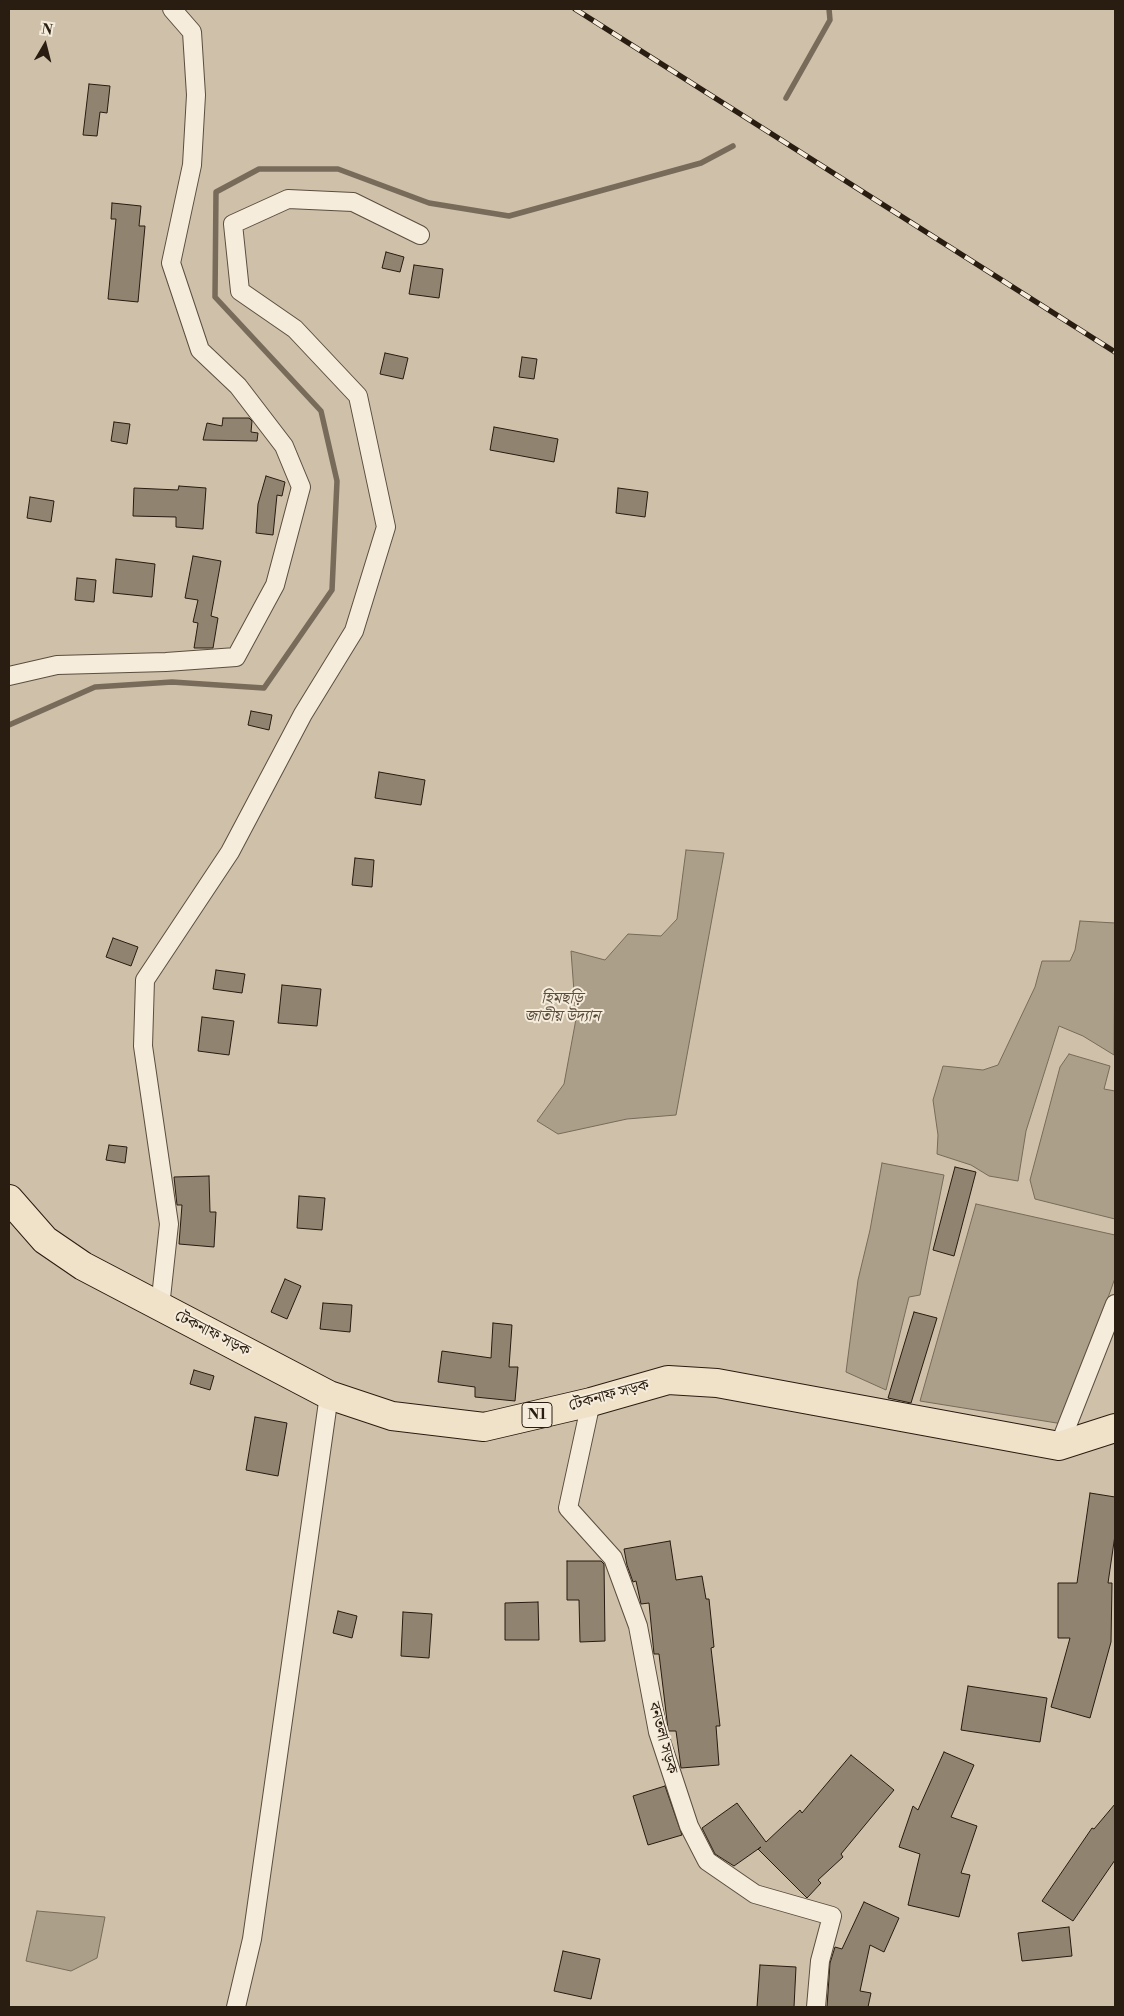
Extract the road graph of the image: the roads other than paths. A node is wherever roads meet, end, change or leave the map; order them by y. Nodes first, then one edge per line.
1 (172, 9) edge
2 (420, 235) dead end
3 (9, 676) edge
4 (9, 1199) edge
5 (1115, 1304) edge
6 (160, 1307) junction
7 (329, 1395) junction
8 (591, 1402) junction
9 (1115, 1428) edge
10 (1059, 1446) junction
11 (236, 2007) edge
12 (816, 2007) edge

1 - 3 street
2 - 6 street
4 - 6 highway, টেকনাফ সড়ক / N1
5 - 10 street
6 - 7 highway, টেকনাফ সড়ক / N1
7 - 8 highway, টেকনাফ সড়ক / N1
7 - 11 street
8 - 10 highway, টেকনাফ সড়ক / N1
8 - 12 street, বনতলা সড়ক
9 - 10 highway, টেকনাফ সড়ক / N1

